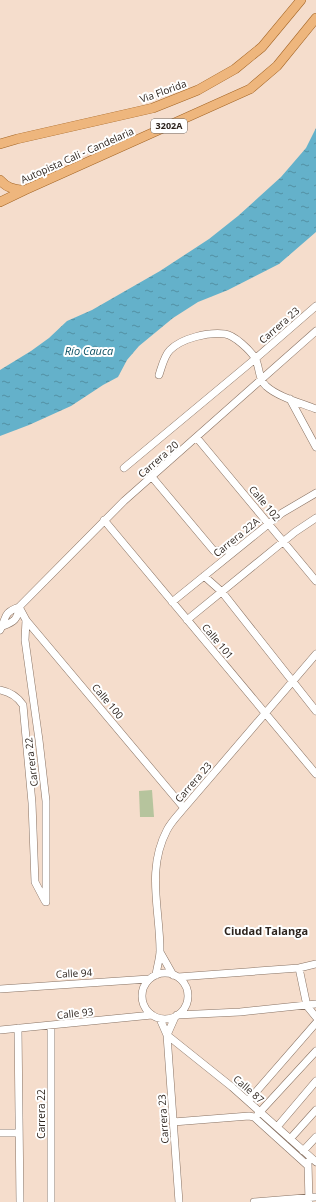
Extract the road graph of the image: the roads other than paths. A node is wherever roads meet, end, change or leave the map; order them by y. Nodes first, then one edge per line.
1 (302, 0) edge
2 (316, 18) edge
3 (1, 145) edge
4 (0, 180) edge
5 (25, 190) junction
6 (0, 202) edge
7 (316, 306) edge
8 (316, 332) edge
9 (256, 359) junction
10 (159, 375) dead end
11 (262, 380) junction
12 (290, 399) junction
13 (316, 409) edge
14 (198, 438) junction
15 (316, 448) edge
16 (124, 468) dead end
17 (152, 477) junction
18 (316, 493) edge
19 (316, 518) edge
20 (104, 520) junction
21 (269, 524) junction
22 (284, 542) junction
23 (238, 549) junction
24 (204, 576) junction
25 (316, 581) edge
26 (222, 592) junction
27 (172, 602) junction
28 (19, 607) junction
29 (26, 620) junction
30 (187, 620) junction
31 (1, 628) edge
32 (316, 654) edge
33 (293, 681) junction
34 (0, 690) edge
35 (316, 711) edge
36 (265, 713) junction
37 (315, 771) edge
38 (184, 808) junction
39 (33, 842) junction
40 (46, 842) junction
41 (160, 952) junction
42 (316, 964) edge
43 (300, 968) junction
44 (156, 975) junction
45 (175, 976) junction
46 (149, 979) junction
47 (0, 989) edge
48 (316, 1004) edge
49 (308, 1006) junction
50 (152, 1015) junction
51 (176, 1016) junction
52 (316, 1017) edge
53 (160, 1019) junction
54 (316, 1023) edge
55 (51, 1026) junction
56 (18, 1028) junction
57 (0, 1030) edge
58 (167, 1035) junction
59 (316, 1051) edge
60 (316, 1081) edge
61 (248, 1101) junction
62 (316, 1110) edge
63 (261, 1112) junction
64 (252, 1116) junction
65 (173, 1122) junction
66 (277, 1127) junction
67 (0, 1133) edge
68 (19, 1133) junction
69 (316, 1137) edge
70 (290, 1139) junction
71 (306, 1153) junction
72 (316, 1162) edge
73 (307, 1165) junction
74 (311, 1199) edge
75 (20, 1202) edge
76 (51, 1202) edge
77 (179, 1202) edge
78 (254, 1202) edge

1 - 3 main road, Via Florida / 3202A
2 - 5 main road, Autopista Cali - Candelaria / 3202A
4 - 5 main road
5 - 6 main road, Autopista Cali - Candelaria / 3202A
7 - 9 street, Carrera 23
8 - 11 street, Carrera 20
9 - 10 street
9 - 11 street
9 - 16 street, Carrera 23
11 - 12 street
11 - 14 street, Carrera 20
12 - 13 street
12 - 15 street
14 - 17 street, Carrera 20
14 - 21 street, Calle 102
17 - 20 street, Carrera 20
17 - 23 street
18 - 21 street, Carrera 22A
19 - 22 street
20 - 27 street, Calle 101
20 - 28 street, Carrera 20
21 - 22 street, Calle 102
21 - 23 street, Carrera 22A
22 - 25 street, Calle 102
22 - 26 street
23 - 24 street, Carrera 22A
24 - 26 street
24 - 27 street, Carrera 22A
26 - 30 street
26 - 33 street
27 - 30 street, Calle 101
28 - 29 street, Calle 100
28 - 31 street, Carrera 20
29 - 38 street, Calle 100
29 - 40 street, Carrera 22
30 - 36 street, Calle 101
32 - 33 street, Carrera 23
33 - 35 street
33 - 36 street, Carrera 23
34 - 39 street, Carrera 22
36 - 37 street, Calle 101
36 - 38 street, Carrera 23
38 - 41 street, Carrera 23
39 - 40 street
39 - 40 street, Carrera 22
41 - 44 street, Carrera 23
41 - 45 street, Carrera 23
42 - 43 street
43 - 45 street
43 - 49 street
44 - 45 street
44 - 46 street
45 - 51 street
46 - 47 street, Calle 94
46 - 50 street
48 - 49 street
49 - 51 street
49 - 52 street
50 - 53 street
50 - 55 street, Calle 93
51 - 53 street
51 - 58 street, Carrera 23
53 - 58 street, Carrera 23
54 - 61 street
55 - 56 street, Calle 93
55 - 76 street, Carrera 22
56 - 57 street, Calle 93
56 - 68 street
58 - 61 street, Calle 87
58 - 65 street, Carrera 23
59 - 63 street
60 - 66 street
61 - 63 street, Calle 87
62 - 70 street
63 - 64 street
63 - 66 street, Calle 87
64 - 65 street
64 - 73 street
65 - 77 street, Carrera 23
66 - 70 street, Calle 87
67 - 68 street
68 - 75 street
69 - 71 street
70 - 71 street, Calle 87
71 - 72 street, Calle 87
71 - 73 street
73 - 74 street
74 - 78 street

